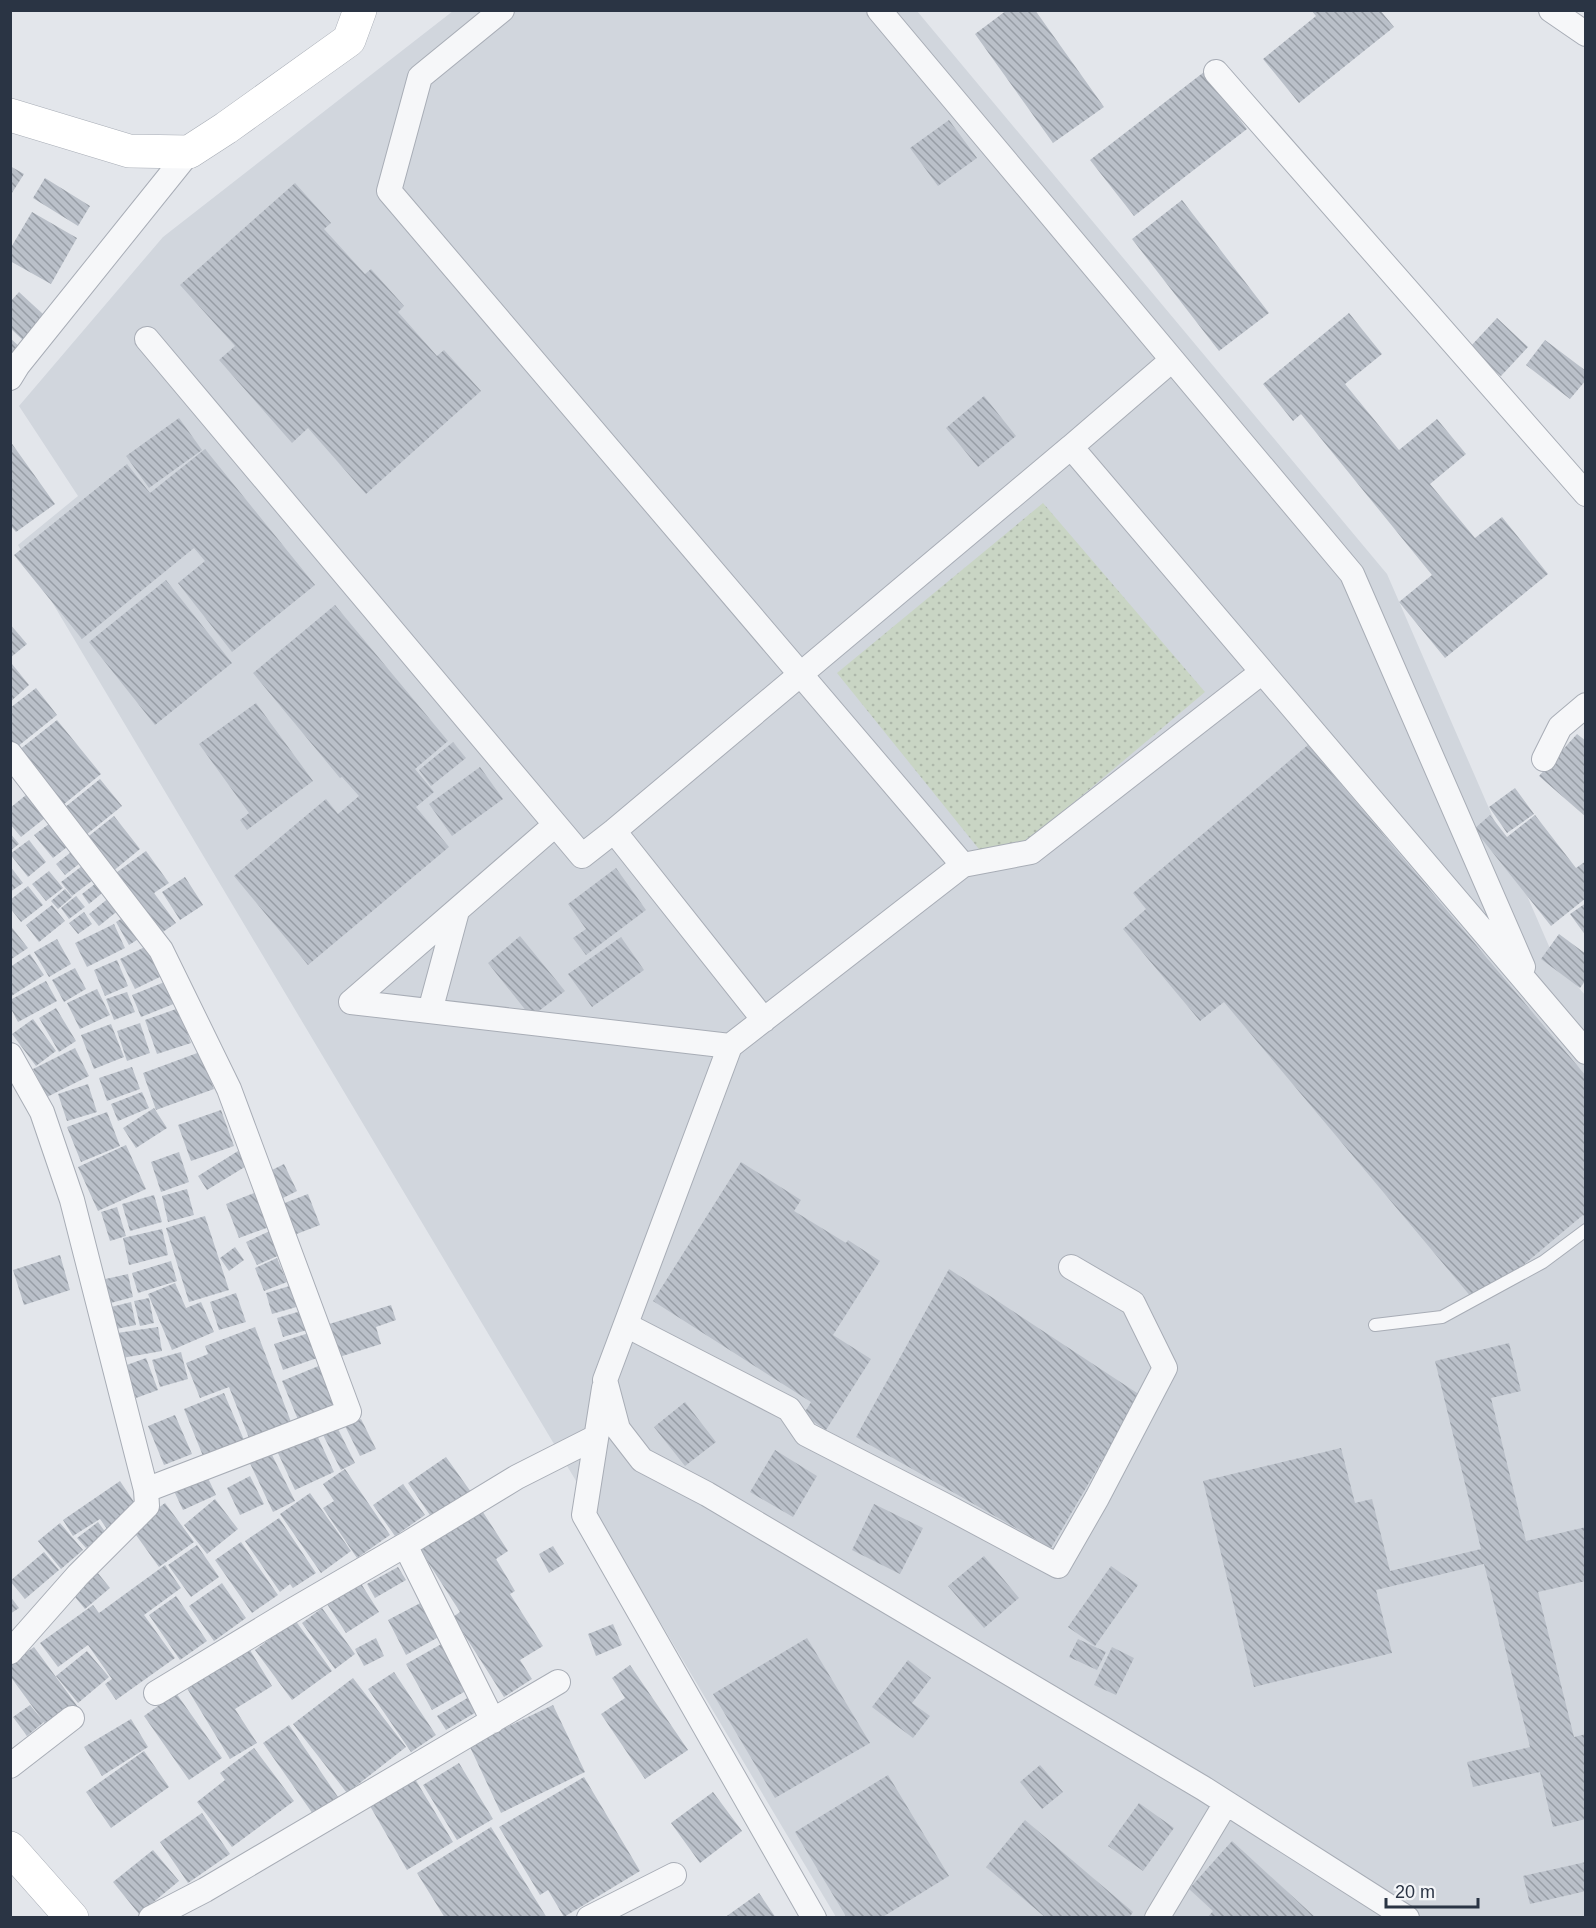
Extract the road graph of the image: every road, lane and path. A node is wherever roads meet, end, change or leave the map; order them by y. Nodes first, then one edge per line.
1 (360, 10) edge
2 (502, 10) edge
3 (879, 10) edge
4 (1551, 10) edge
5 (1586, 34) edge
6 (1216, 72) dead end
7 (10, 115) edge
8 (189, 152) junction
9 (147, 339) dead end
10 (1172, 360) junction
11 (10, 378) edge
12 (1071, 447) junction
13 (1586, 494) edge
14 (1262, 672) junction
15 (801, 674) junction
16 (1586, 705) edge
17 (10, 754) edge
18 (1544, 759) dead end
19 (555, 825) junction
20 (614, 831) junction
21 (963, 865) junction
22 (457, 911) junction
23 (1532, 990) junction
24 (430, 1011) junction
25 (764, 1020) junction
26 (730, 1046) junction
27 (1586, 1052) edge
28 (10, 1055) edge
29 (1586, 1230) edge
30 (1071, 1266) dead end
31 (1375, 1324) dead end
32 (626, 1325) junction
33 (605, 1380) junction
34 (596, 1437) junction
35 (146, 1490) junction
36 (405, 1545) junction
37 (10, 1652) edge
38 (558, 1682) dead end
39 (156, 1693) dead end
40 (72, 1718) dead end
41 (494, 1721) junction
42 (10, 1766) edge
43 (1227, 1803) junction
44 (10, 1848) edge
45 (674, 1875) dead end
46 (72, 1917) edge
47 (151, 1917) edge
48 (589, 1917) edge
49 (814, 1917) edge
50 (1157, 1917) edge
51 (1407, 1917) edge

1 - 8 street
2 - 15 street
3 - 10 street
4 - 5 street
6 - 13 street
7 - 8 street
8 - 11 street
9 - 19 street
10 - 12 street
10 - 23 street
12 - 14 street
12 - 15 street
14 - 21 street
14 - 23 street
15 - 20 street
15 - 21 street
16 - 18 street
17 - 35 street
19 - 20 street
19 - 22 street
20 - 25 street
21 - 25 street
22 - 24 street
22 - 24 street
23 - 27 street
24 - 26 street
25 - 26 street
26 - 32 street
28 - 35 street
29 - 31 lane
30 - 32 street
32 - 33 street
33 - 34 street
33 - 43 street
34 - 36 street
34 - 49 street
35 - 37 street
36 - 39 street
36 - 41 street
38 - 41 street
40 - 42 street
41 - 47 street
43 - 50 street
43 - 51 street
44 - 46 street
45 - 48 street

